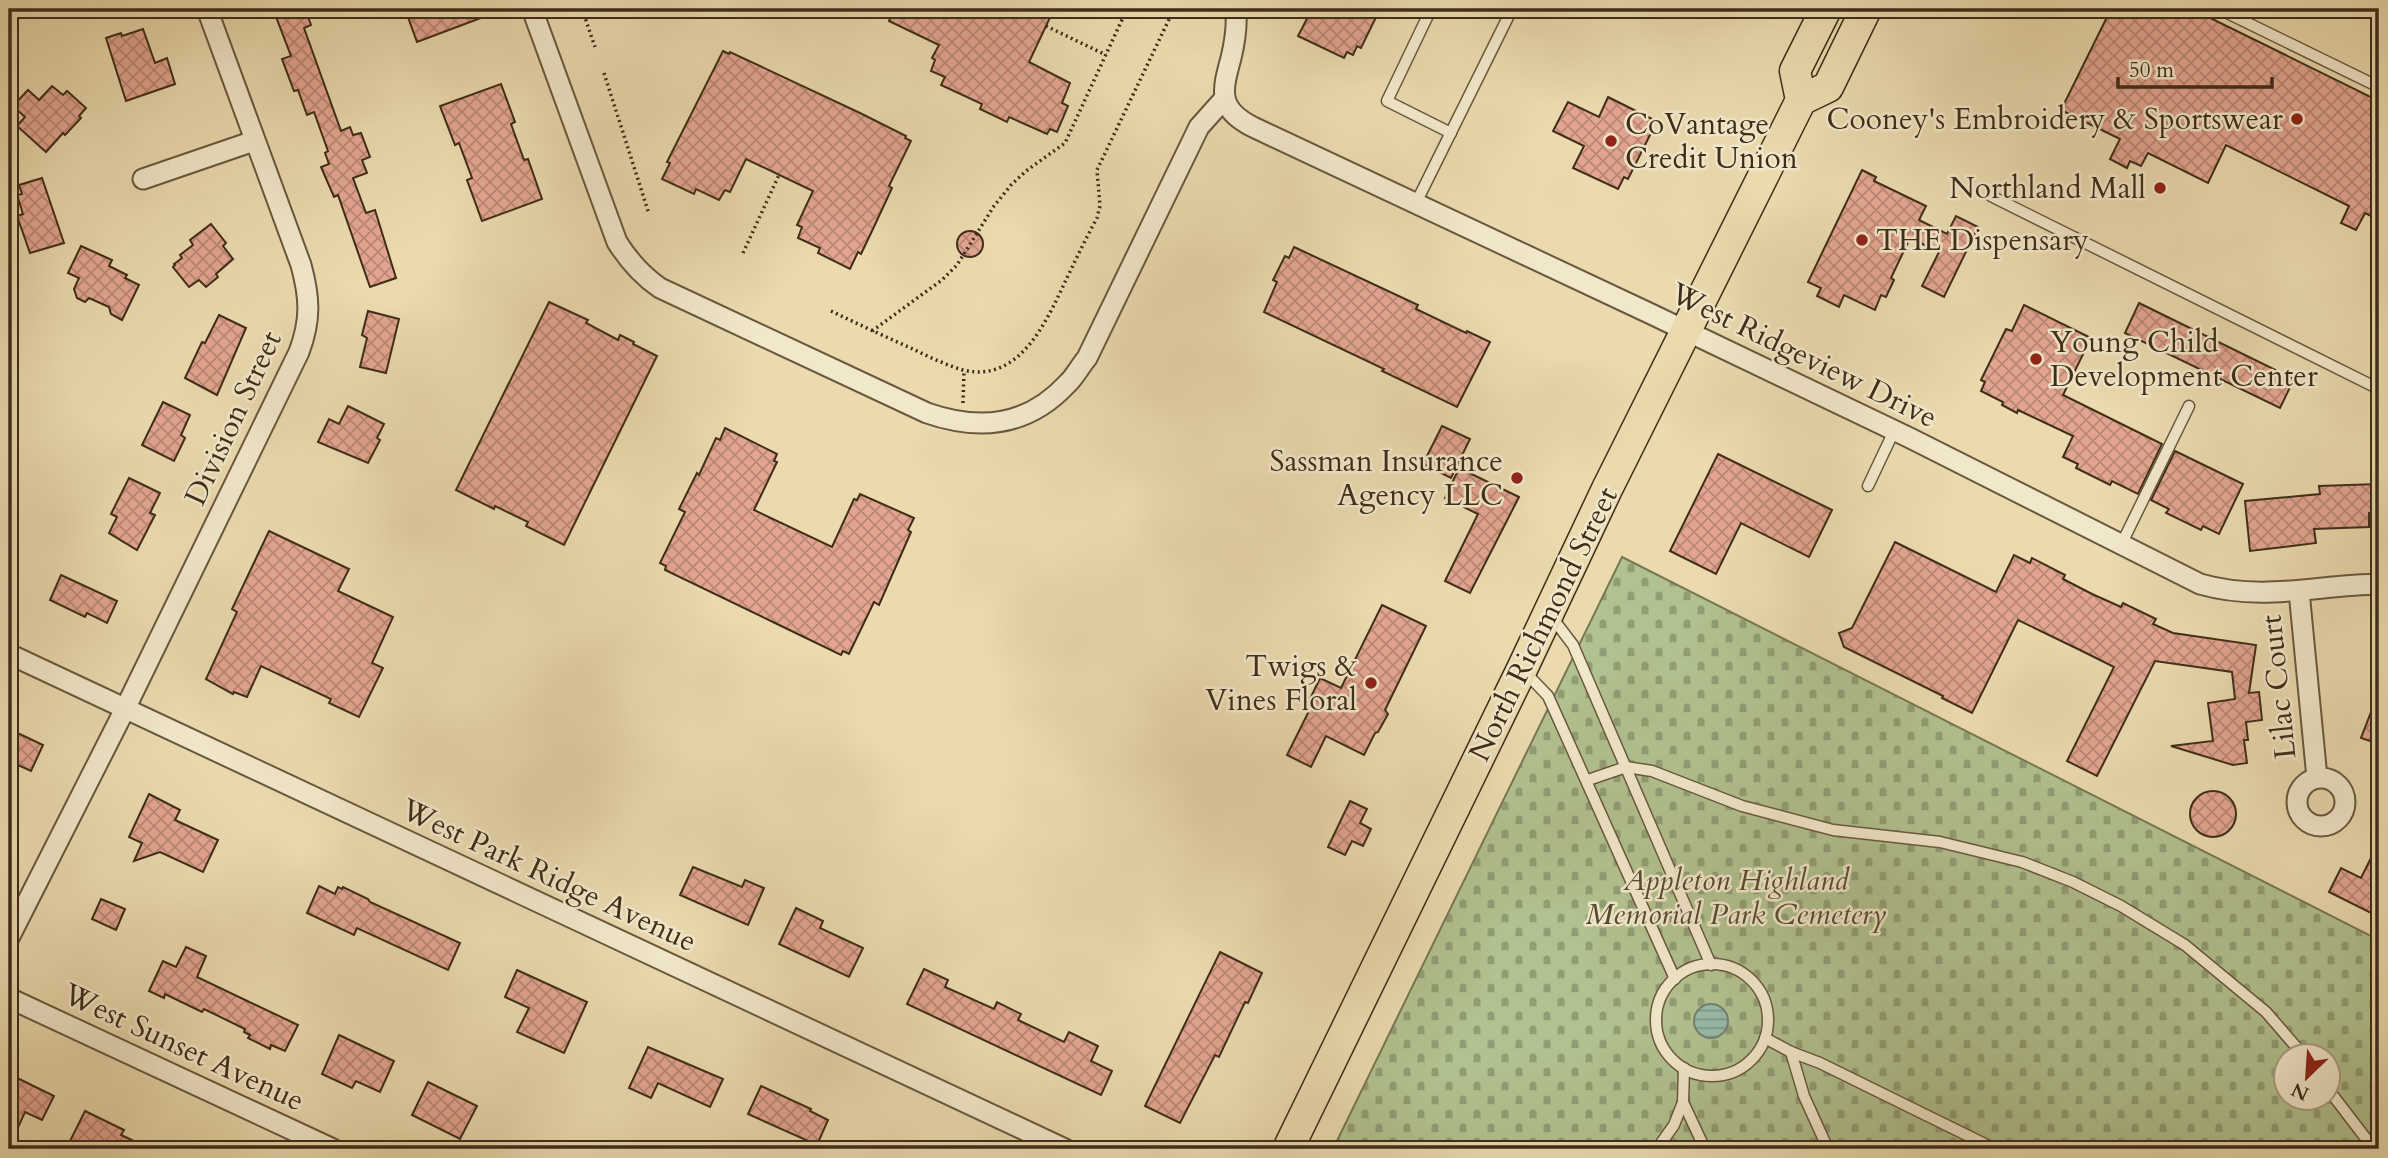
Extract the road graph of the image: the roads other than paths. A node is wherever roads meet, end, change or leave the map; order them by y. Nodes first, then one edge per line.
1 (207, 9) edge
2 (532, 9) edge
3 (1236, 9) edge
4 (1431, 9) edge
5 (1512, 9) edge
6 (1826, 9) edge
7 (1866, 9) edge
8 (2219, 9) edge
9 (2379, 87) edge
10 (1224, 99) junction
11 (1801, 100) junction
12 (1451, 133) junction
13 (254, 141) junction
14 (143, 179) dead end
15 (1991, 197) dead end
16 (1416, 203) junction
17 (1686, 330) junction
18 (2379, 389) edge
19 (2189, 406) dead end
20 (1894, 431) junction
21 (1868, 486) dead end
22 (2121, 545) junction
23 (2379, 584) edge
24 (2299, 591) junction
25 (1549, 613) junction
26 (9, 654) edge
27 (1522, 669) junction
28 (125, 709) junction
29 (1626, 766) junction
30 (2318, 778) dead end
31 (1588, 780) junction
32 (9, 938) edge
33 (1711, 965) junction
34 (1675, 979) junction
35 (9, 998) edge
36 (1765, 1038) junction
37 (2292, 1042) edge
38 (1791, 1052) junction
39 (1684, 1068) junction
40 (1683, 1102) junction
41 (2342, 1106) edge
42 (1293, 1146) edge
43 (333, 1149) edge
44 (1065, 1149) edge
45 (1657, 1149) edge
46 (1705, 1149) edge
47 (1828, 1149) edge
48 (1995, 1149) edge
49 (2374, 1149) edge

1 - 13 street, Division Street
2 - 10 street
3 - 10 street
4 - 12 lane
5 - 12 lane
6 - 11 main road
7 - 11 main road
8 - 9 lane
10 - 16 street, West Ridgeview Drive
11 - 17 main road, North Richmond Street
12 - 16 lane
13 - 14 street
13 - 28 street, Division Street
15 - 18 lane
16 - 17 street, West Ridgeview Drive
17 - 20 street, West Ridgeview Drive
17 - 25 main road, North Richmond Street
19 - 22 lane
20 - 21 lane
20 - 22 street, West Ridgeview Drive
22 - 24 street, West Ridgeview Drive
23 - 24 street, West Ridgeview Drive
24 - 30 street, Lilac Court
25 - 27 main road, North Richmond Street
25 - 29 lane
26 - 28 street, West Park Ridge Avenue
27 - 31 lane
27 - 42 main road, North Richmond Street
28 - 32 street, Division Street
28 - 44 street, West Park Ridge Avenue
29 - 31 lane
29 - 33 lane
29 - 37 lane
31 - 34 lane
33 - 34 lane
33 - 36 lane
34 - 39 lane
35 - 43 street, West Sunset Avenue
36 - 38 lane
36 - 39 lane
38 - 47 lane
38 - 48 lane
39 - 40 lane
40 - 45 lane
40 - 46 lane
41 - 49 lane

